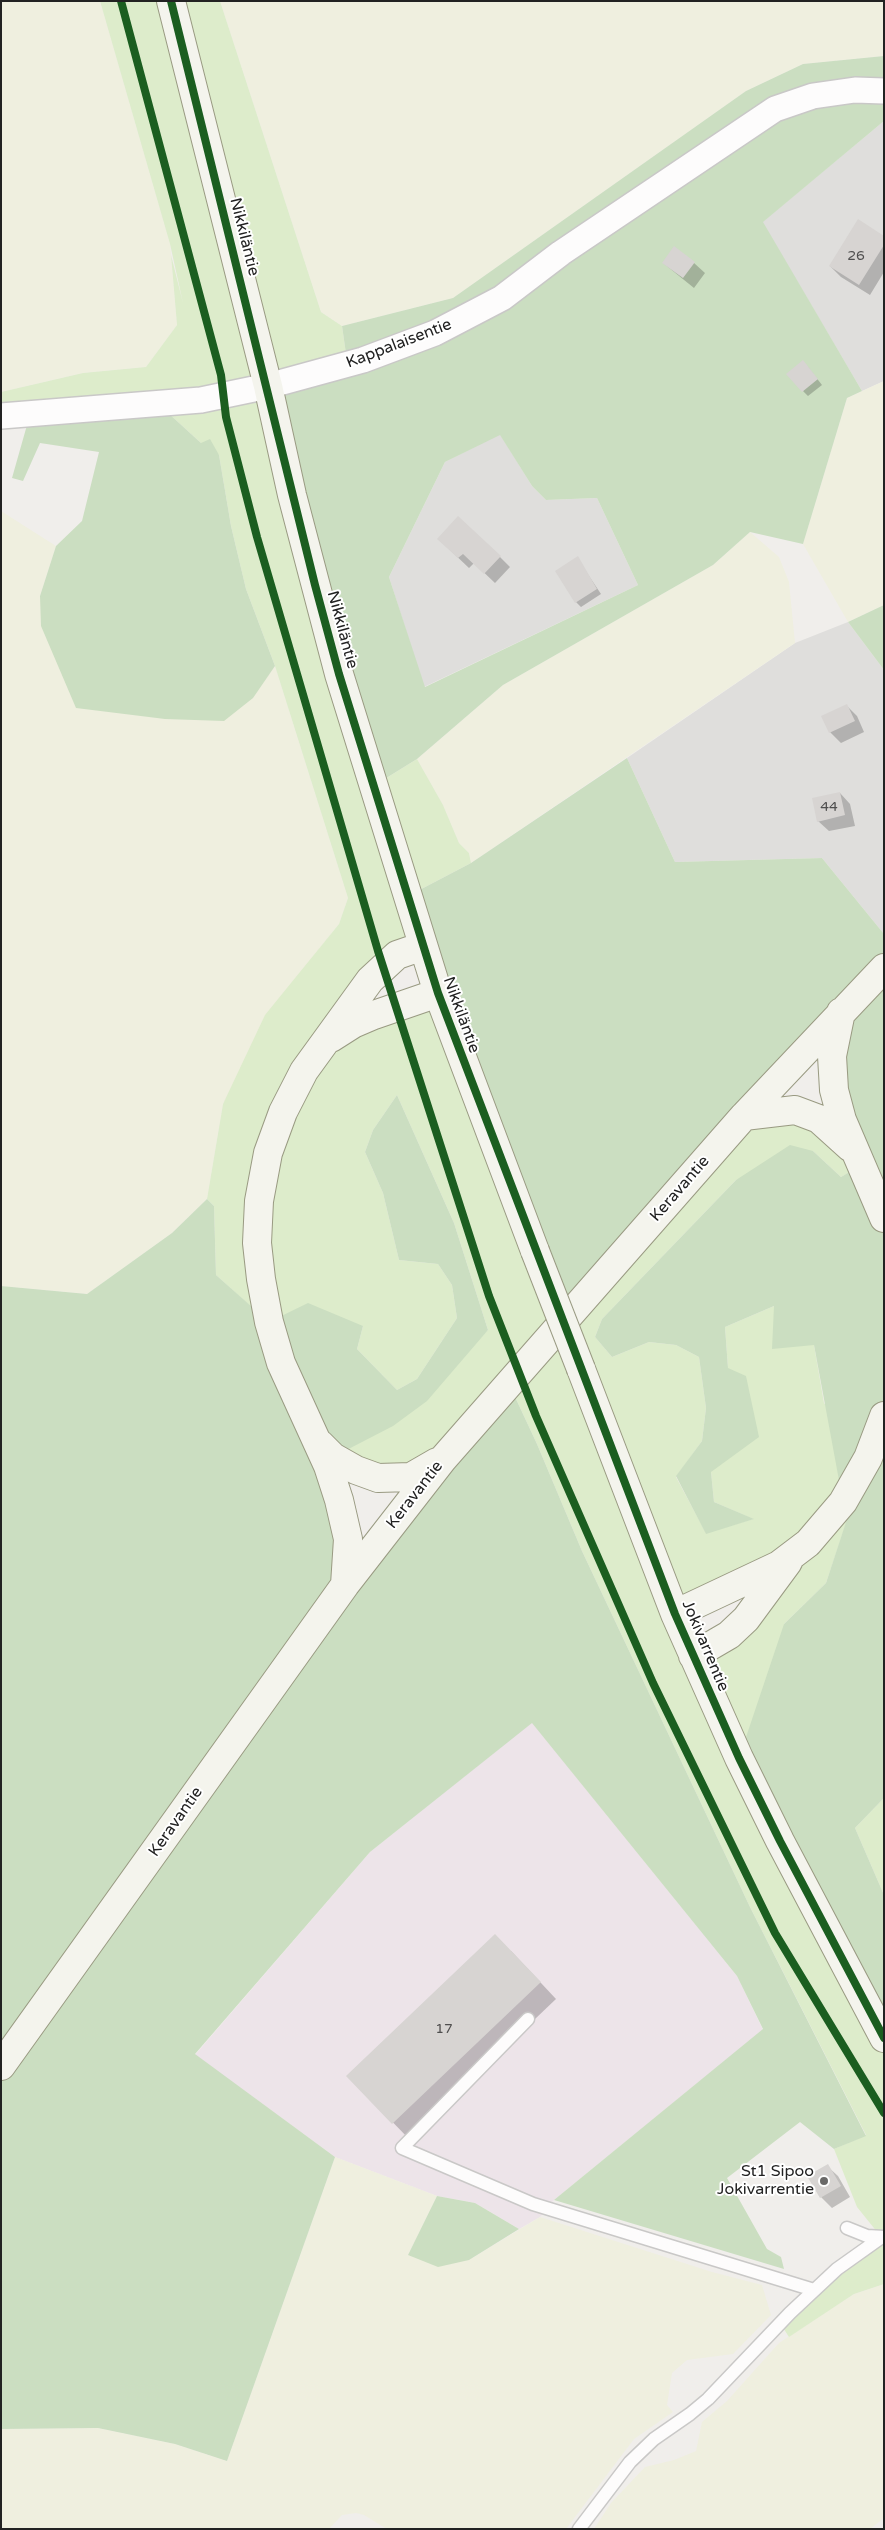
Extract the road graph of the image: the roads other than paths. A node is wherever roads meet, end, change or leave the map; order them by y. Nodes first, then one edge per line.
1 (171, 1) edge
2 (884, 91) edge
3 (268, 386) junction
4 (1, 416) edge
5 (423, 946) junction
6 (884, 968) edge
7 (438, 993) junction
8 (840, 1012) junction
9 (322, 1044) junction
10 (744, 1116) junction
11 (855, 1152) junction
12 (884, 1218) edge
13 (535, 1251) joint
14 (884, 1416) edge
15 (316, 1439) junction
16 (443, 1459) junction
17 (792, 1557) junction
18 (345, 1585) junction
19 (675, 1614) junction
20 (693, 1656) junction
21 (528, 2019) dead end
22 (884, 2038) edge
23 (1, 2066) edge
24 (848, 2228) dead end
25 (883, 2237) edge
26 (814, 2290) junction
27 (579, 2529) edge

1 - 3 main road, Nikkiläntie
2 - 3 street, Kappalaisentie
3 - 4 street, Kappalaisentie
3 - 5 main road, Nikkiläntie
5 - 7 main road, Nikkiläntie
5 - 9 main road
6 - 8 main road, Keravantie
7 - 9 main road
7 - 13 main road, Nikkiläntie
8 - 10 main road, Keravantie
8 - 11 main road
9 - 15 main road
10 - 11 main road
10 - 16 main road, Keravantie
11 - 12 main road
13 - 19 main road, Jokivarrentie, bridge
14 - 17 main road
15 - 16 main road
15 - 18 main road
16 - 18 main road, Keravantie
17 - 19 main road
17 - 20 main road
18 - 23 main road, Keravantie
19 - 20 main road, Jokivarrentie
20 - 22 main road, Jokivarrentie
21 - 26 lane
24 - 25 lane
25 - 26 lane
26 - 27 lane

